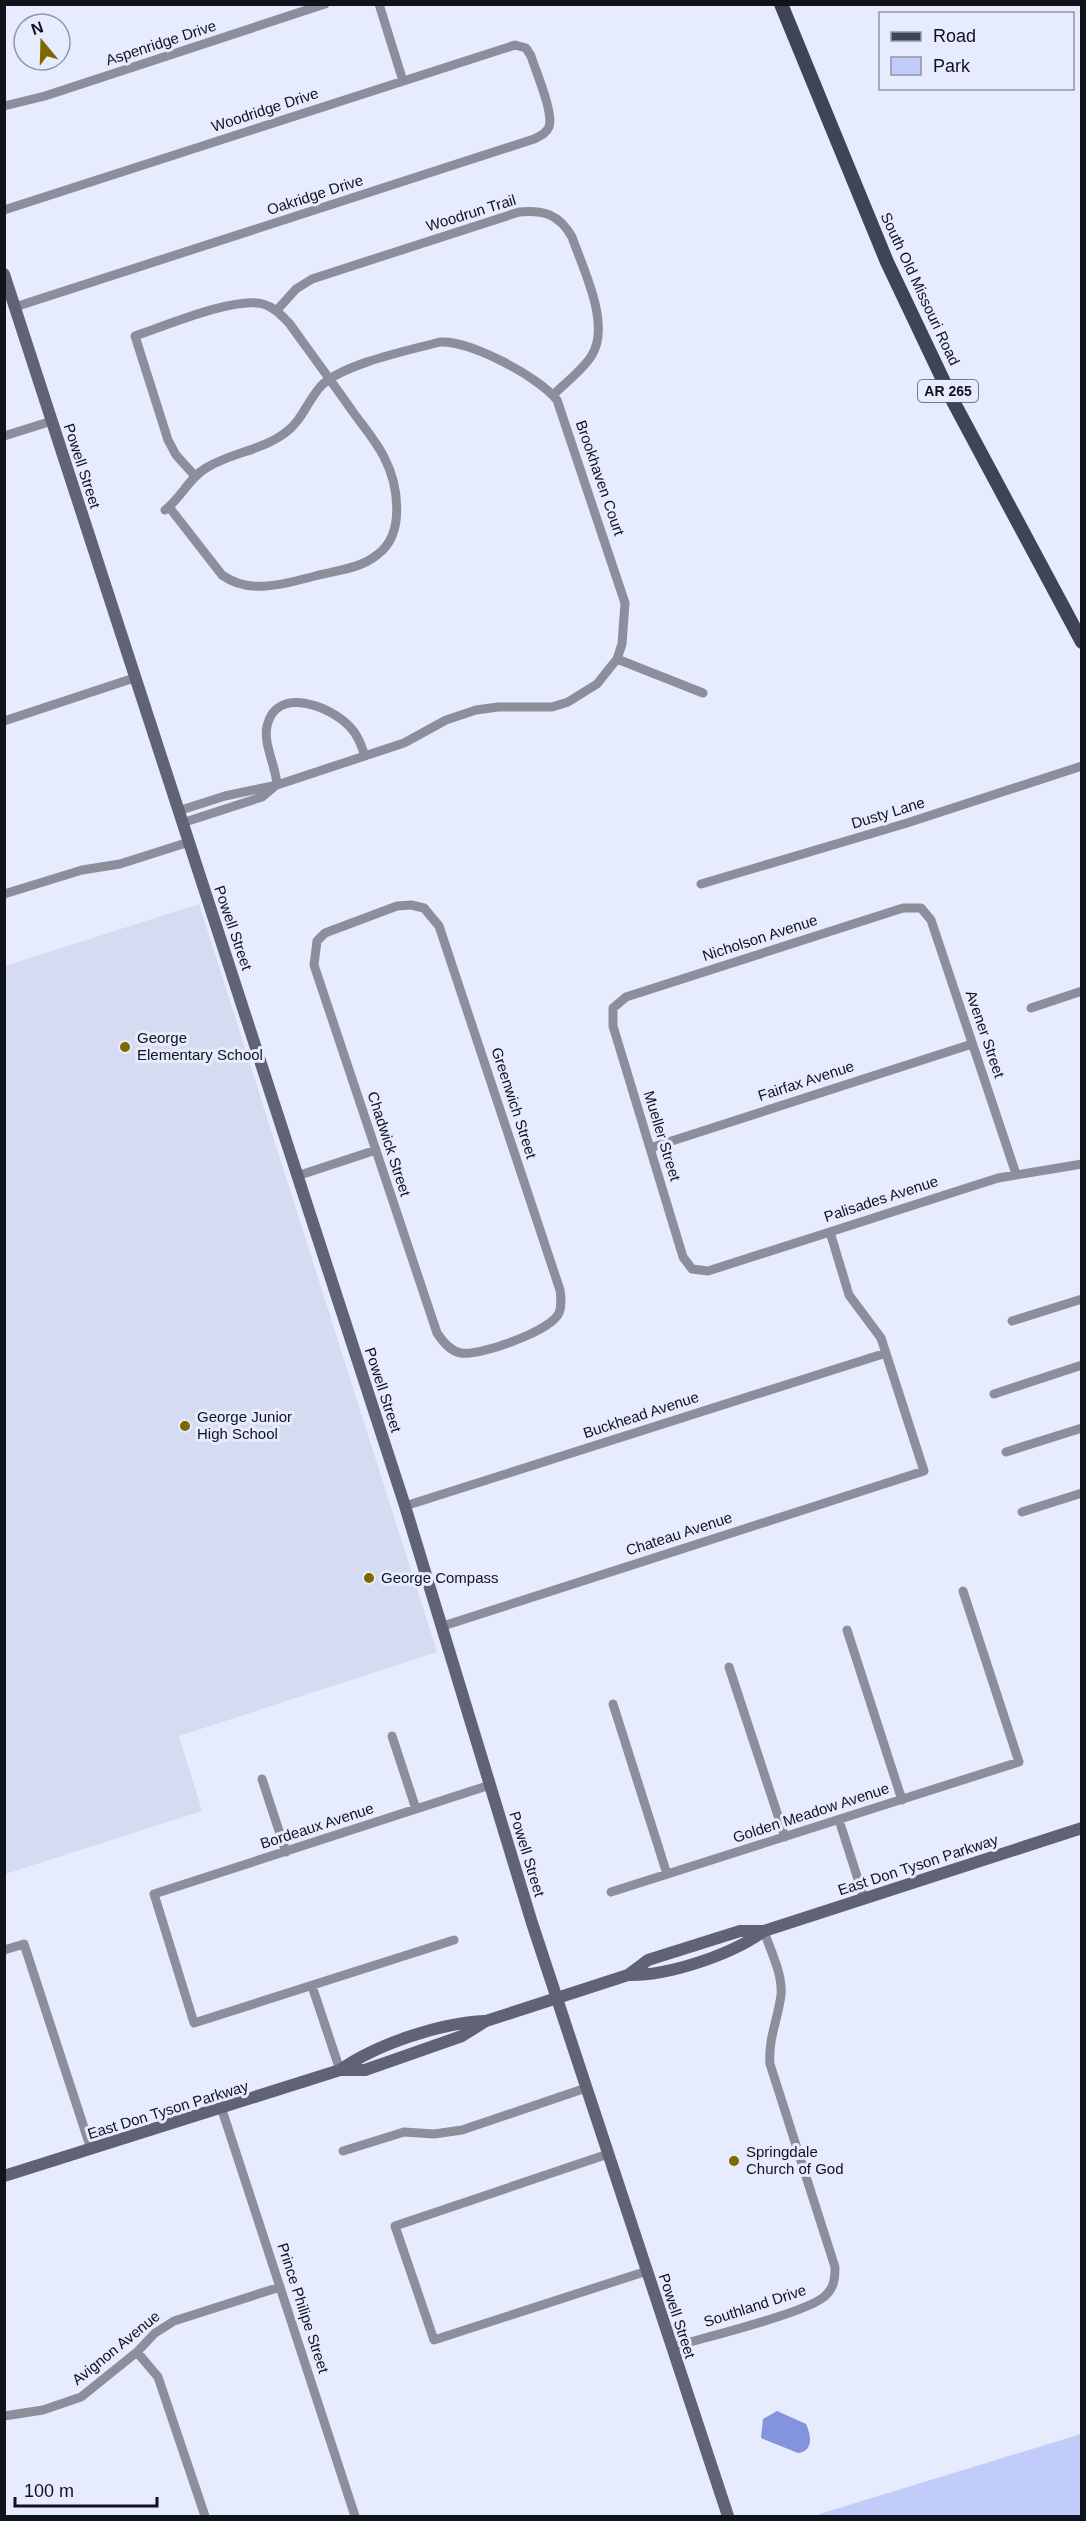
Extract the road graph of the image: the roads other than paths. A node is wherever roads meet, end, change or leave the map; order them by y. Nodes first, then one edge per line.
1 (325, 4) edge
2 (379, 4) edge
3 (781, 4) edge
4 (531, 56) joint
5 (403, 81) junction
6 (4, 106) edge
7 (4, 210) edge
8 (5, 280) edge
9 (15, 307) junction
10 (277, 310) junction
11 (329, 379) junction
12 (553, 395) junction
13 (52, 421) junction
14 (4, 436) edge
15 (195, 476) junction
16 (1082, 642) edge
17 (617, 659) junction
18 (134, 678) junction
19 (703, 693) dead end
20 (4, 721) edge
21 (365, 756) junction
22 (1082, 766) edge
23 (277, 785) junction
24 (180, 817) junction
25 (189, 842) junction
26 (701, 884) dead end
27 (4, 894) edge
28 (424, 908) joint
29 (921, 908) joint
30 (1082, 991) edge
31 (613, 1008) joint
32 (1030, 1008) dead end
33 (972, 1044) junction
34 (650, 1148) junction
35 (376, 1150) junction
36 (1082, 1164) edge
37 (1016, 1174) junction
38 (297, 1176) junction
39 (830, 1232) junction
40 (692, 1269) joint
41 (1082, 1299) edge
42 (1012, 1321) dead end
43 (452, 1350) joint
44 (886, 1353) junction
45 (1082, 1365) edge
46 (994, 1394) dead end
47 (1082, 1428) edge
48 (1006, 1452) dead end
49 (1082, 1493) edge
50 (405, 1506) junction
51 (1022, 1512) dead end
52 (963, 1591) dead end
53 (443, 1626) junction
54 (847, 1630) dead end
55 (729, 1667) dead end
56 (613, 1704) dead end
57 (392, 1736) dead end
58 (262, 1779) dead end
59 (490, 1785) junction
60 (902, 1800) junction
61 (416, 1809) junction
62 (838, 1820) junction
63 (1082, 1828) edge
64 (785, 1837) junction
65 (286, 1852) junction
66 (667, 1874) junction
67 (611, 1892) dead end
68 (864, 1899) junction
69 (764, 1931) junction
70 (454, 1940) dead end
71 (4, 1950) edge
72 (312, 1986) junction
73 (558, 1997) junction
74 (340, 2070) junction
75 (586, 2088) junction
76 (222, 2110) junction
77 (91, 2149) junction
78 (343, 2151) dead end
79 (608, 2154) junction
80 (4, 2176) edge
81 (647, 2271) junction
82 (280, 2287) junction
83 (672, 2347) junction
84 (137, 2352) junction
85 (4, 2416) edge
86 (205, 2517) edge
87 (355, 2517) edge
88 (728, 2517) edge

1 - 6 street, Aspenridge Drive
2 - 5 street
3 - 16 main road, South Old Missouri Road / AR 265
4 - 5 street, Woodridge Drive
4 - 9 street, Oakridge Drive
5 - 7 street, Woodridge Drive
8 - 9 street, Powell Street
9 - 13 street, Powell Street
10 - 11 street
10 - 12 street, Woodrun Trail
10 - 15 street
11 - 12 street, Brookhaven Court
11 - 15 street, Brookhaven Court
11 - 15 street, Brookhaven Court
12 - 17 street, Brookhaven Court
13 - 14 street
13 - 18 street, Powell Street
17 - 19 street
17 - 21 street, Brookhaven Court
18 - 20 street
18 - 24 street, Powell Street
21 - 23 street, Brookhaven Court
21 - 23 street
22 - 26 street, Dusty Lane
23 - 24 street, Brookhaven Court
24 - 25 street, Powell Street
25 - 27 street
25 - 38 street, Powell Street
28 - 35 street, Chadwick Street
28 - 43 street, Greenwich Street
29 - 31 street, Nicholson Avenue
29 - 33 street, Avener Street
30 - 32 street
31 - 34 street, Mueller Street
33 - 34 street, Fairfax Avenue
33 - 37 street, Avener Street
34 - 40 street, Mueller Street
35 - 38 street
35 - 43 street, Chadwick Street
36 - 37 street, Palisades Avenue
37 - 39 street, Palisades Avenue
38 - 50 street, Powell Street
39 - 40 street, Palisades Avenue
39 - 44 street
41 - 42 street
44 - 50 street, Buckhead Avenue
44 - 53 street, Chateau Avenue
45 - 46 street
47 - 48 street
49 - 51 street
50 - 53 street, Powell Street
52 - 60 street, Golden Meadow Avenue
53 - 59 street, Powell Street
54 - 60 street
55 - 64 street
56 - 66 street
57 - 61 street
58 - 65 street
59 - 61 street, Bordeaux Avenue
59 - 73 street, Powell Street
60 - 62 street, Golden Meadow Avenue
61 - 65 street, Bordeaux Avenue
62 - 64 street, Golden Meadow Avenue
62 - 68 street
63 - 68 street, East Don Tyson Parkway
64 - 66 street, Golden Meadow Avenue
65 - 72 street, Bordeaux Avenue
66 - 67 street, Golden Meadow Avenue
68 - 69 street, East Don Tyson Parkway
69 - 73 street, East Don Tyson Parkway
69 - 83 street, Southland Drive
70 - 72 street
71 - 77 street
72 - 74 street
73 - 74 street, East Don Tyson Parkway
73 - 75 street, Powell Street
74 - 76 street, East Don Tyson Parkway
75 - 78 street
75 - 79 street, Powell Street
76 - 77 street, East Don Tyson Parkway
76 - 82 street, Prince Philipe Street
77 - 80 street, East Don Tyson Parkway
79 - 81 street, Powell Street
79 - 81 street
81 - 83 street, Powell Street
82 - 84 street, Avignon Avenue
82 - 87 street, Prince Philipe Street
83 - 88 street, Powell Street
84 - 85 street, Avignon Avenue
84 - 86 street

